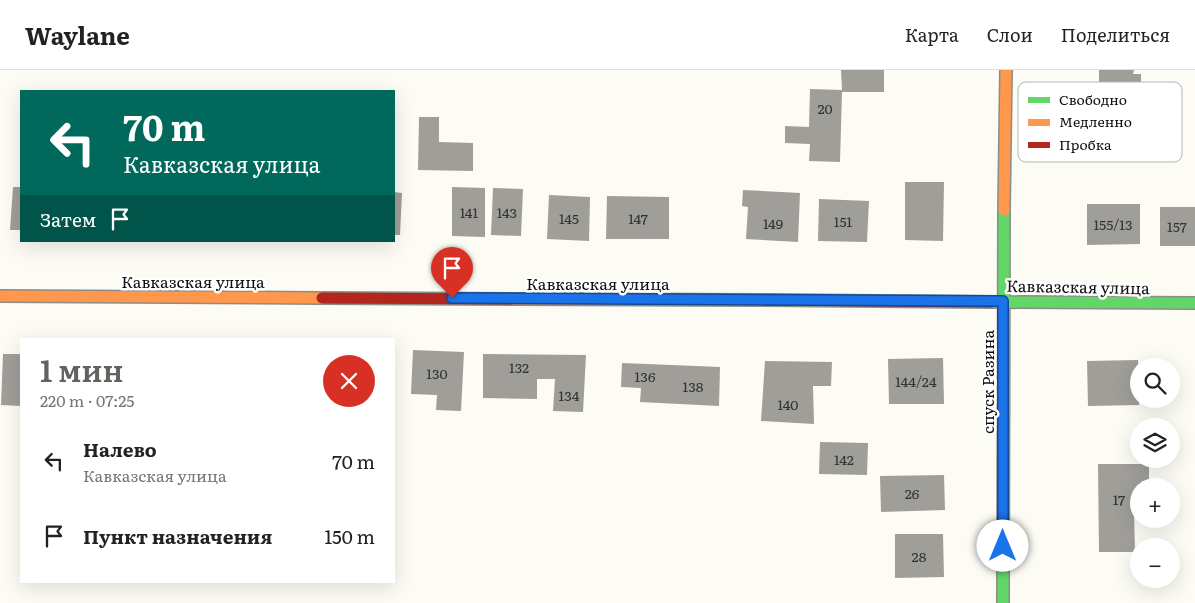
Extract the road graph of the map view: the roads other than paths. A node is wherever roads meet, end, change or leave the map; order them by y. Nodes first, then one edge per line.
1 (1006, 70) edge
2 (0, 296) edge
3 (1003, 301) junction
4 (1195, 303) edge
5 (1003, 603) edge

1 - 3 street, спуск Разина
2 - 3 street, Кавказская улица
3 - 4 street, Кавказская улица
3 - 5 street, спуск Разина

